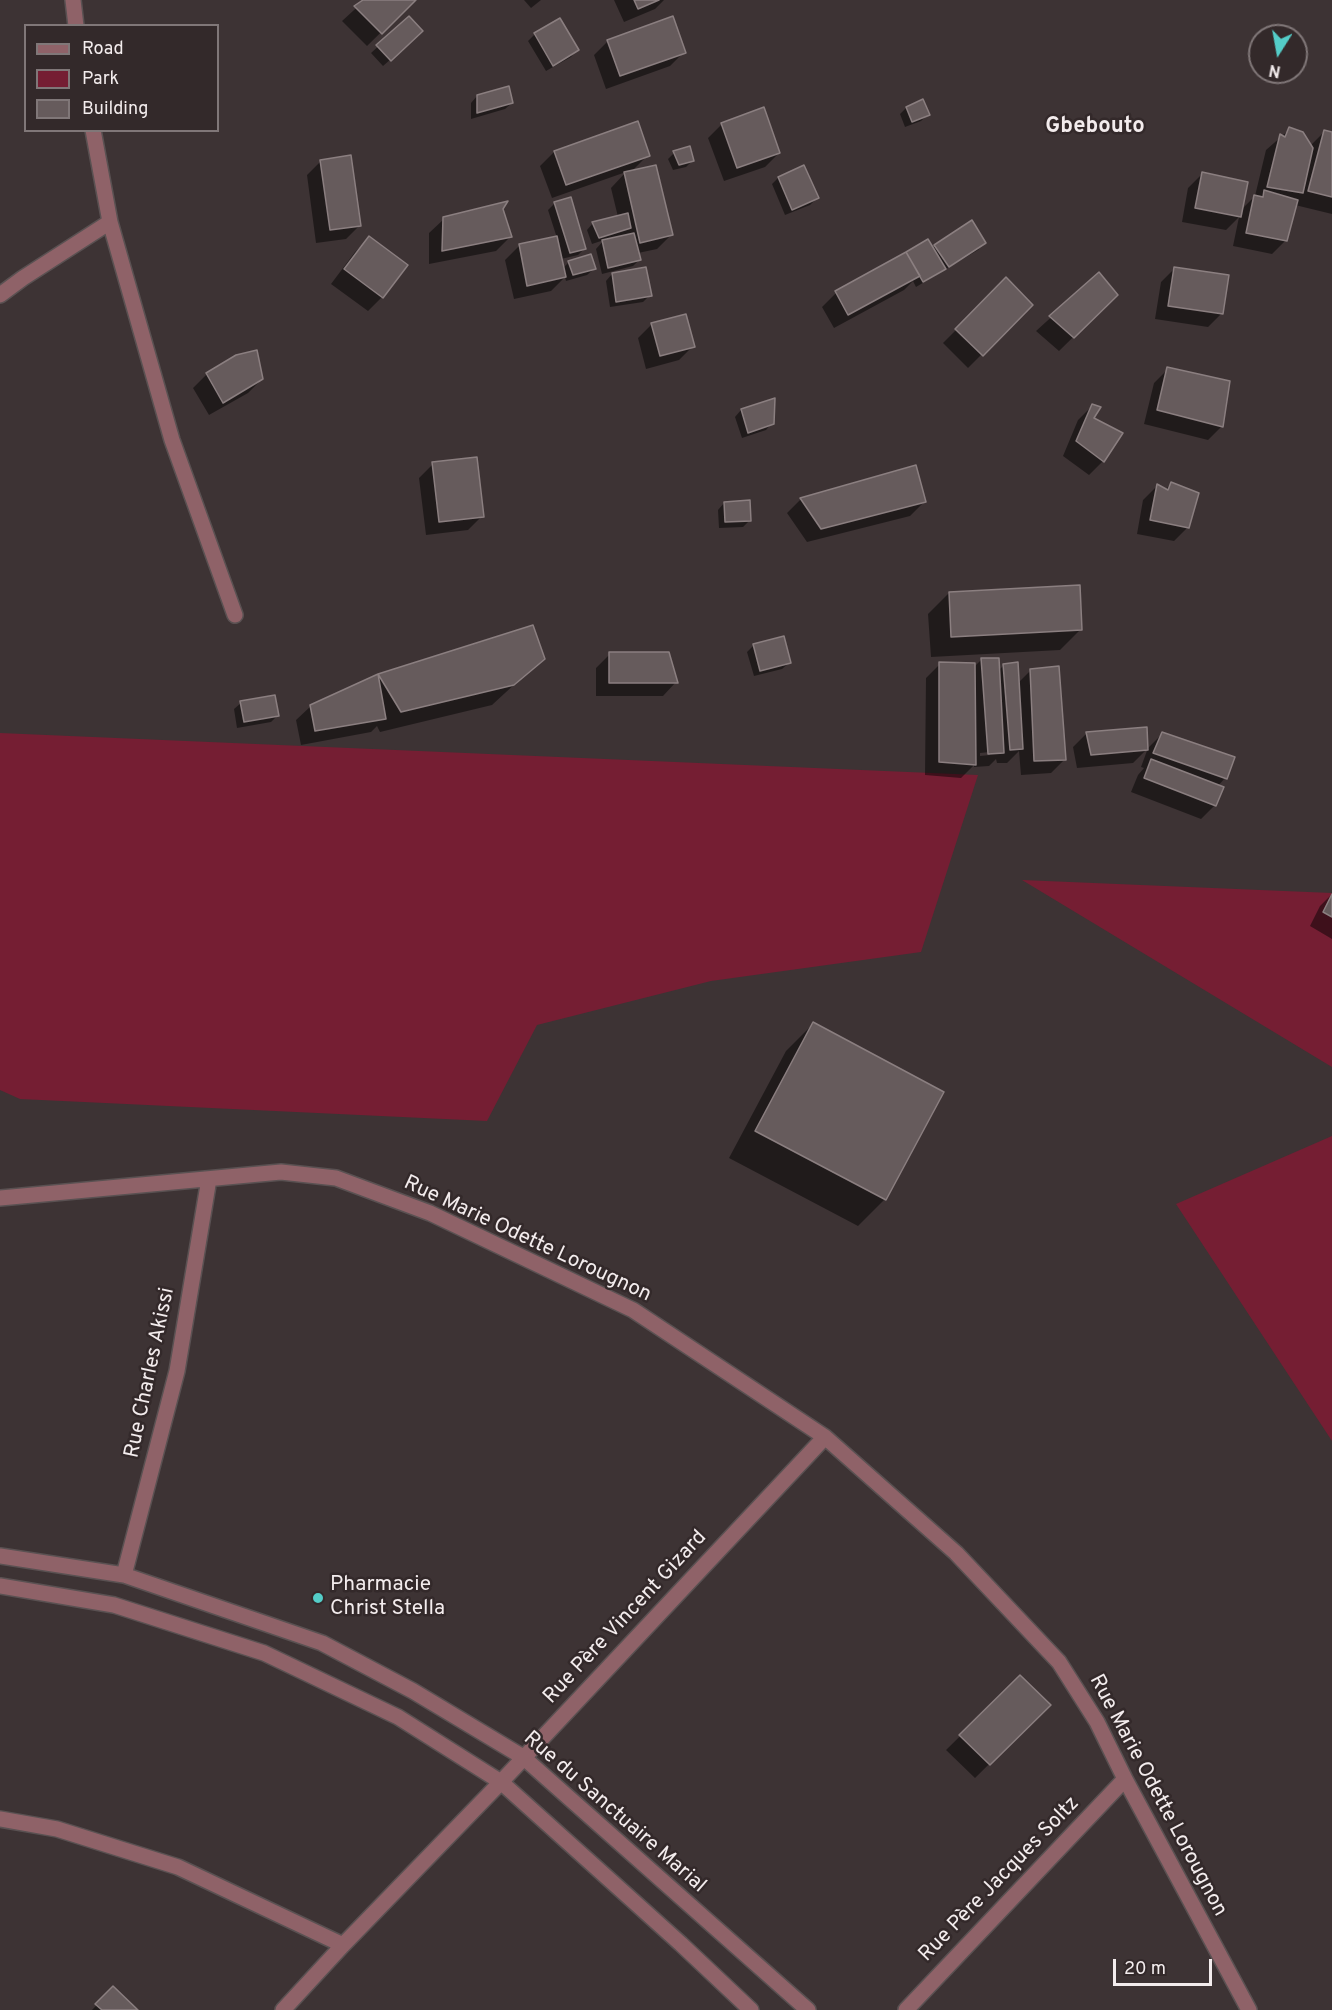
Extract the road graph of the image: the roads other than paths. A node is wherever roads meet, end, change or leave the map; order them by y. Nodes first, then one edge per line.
1 (73, 0) edge
2 (76, 24) edge
3 (93, 132) edge
4 (110, 222) junction
5 (0, 295) edge
6 (236, 615) dead end
7 (209, 1179) junction
8 (0, 1198) edge
9 (825, 1437) junction
10 (0, 1556) edge
11 (124, 1575) junction
12 (0, 1586) edge
13 (523, 1757) junction
14 (1125, 1779) junction
15 (501, 1782) junction
16 (0, 1820) edge
17 (343, 1945) junction
18 (283, 2010) edge
19 (751, 2010) edge
20 (808, 2010) edge
21 (906, 2010) edge
22 (1249, 2010) edge

1 - 2 street
3 - 4 street
4 - 5 street
4 - 6 street
7 - 8 street, Rue Marie Odette Lorougnon
7 - 9 street, Rue Marie Odette Lorougnon
7 - 11 street, Rue Charles Akissi
9 - 13 street, Rue Père Vincent Gizard
9 - 14 street, Rue Marie Odette Lorougnon
10 - 11 street, Rue du Sanctuaire Marial
11 - 13 street, Rue du Sanctuaire Marial
12 - 15 street
13 - 15 street, Rue Père Vincent Gizard
13 - 20 street, Rue du Sanctuaire Marial
14 - 21 street, Rue Père Jacques Soltz
14 - 22 street, Rue Marie Odette Lorougnon
15 - 17 street, Rue Père Vincent Gizard
15 - 19 street
16 - 17 street
17 - 18 street, Rue Père Vincent Gizard

